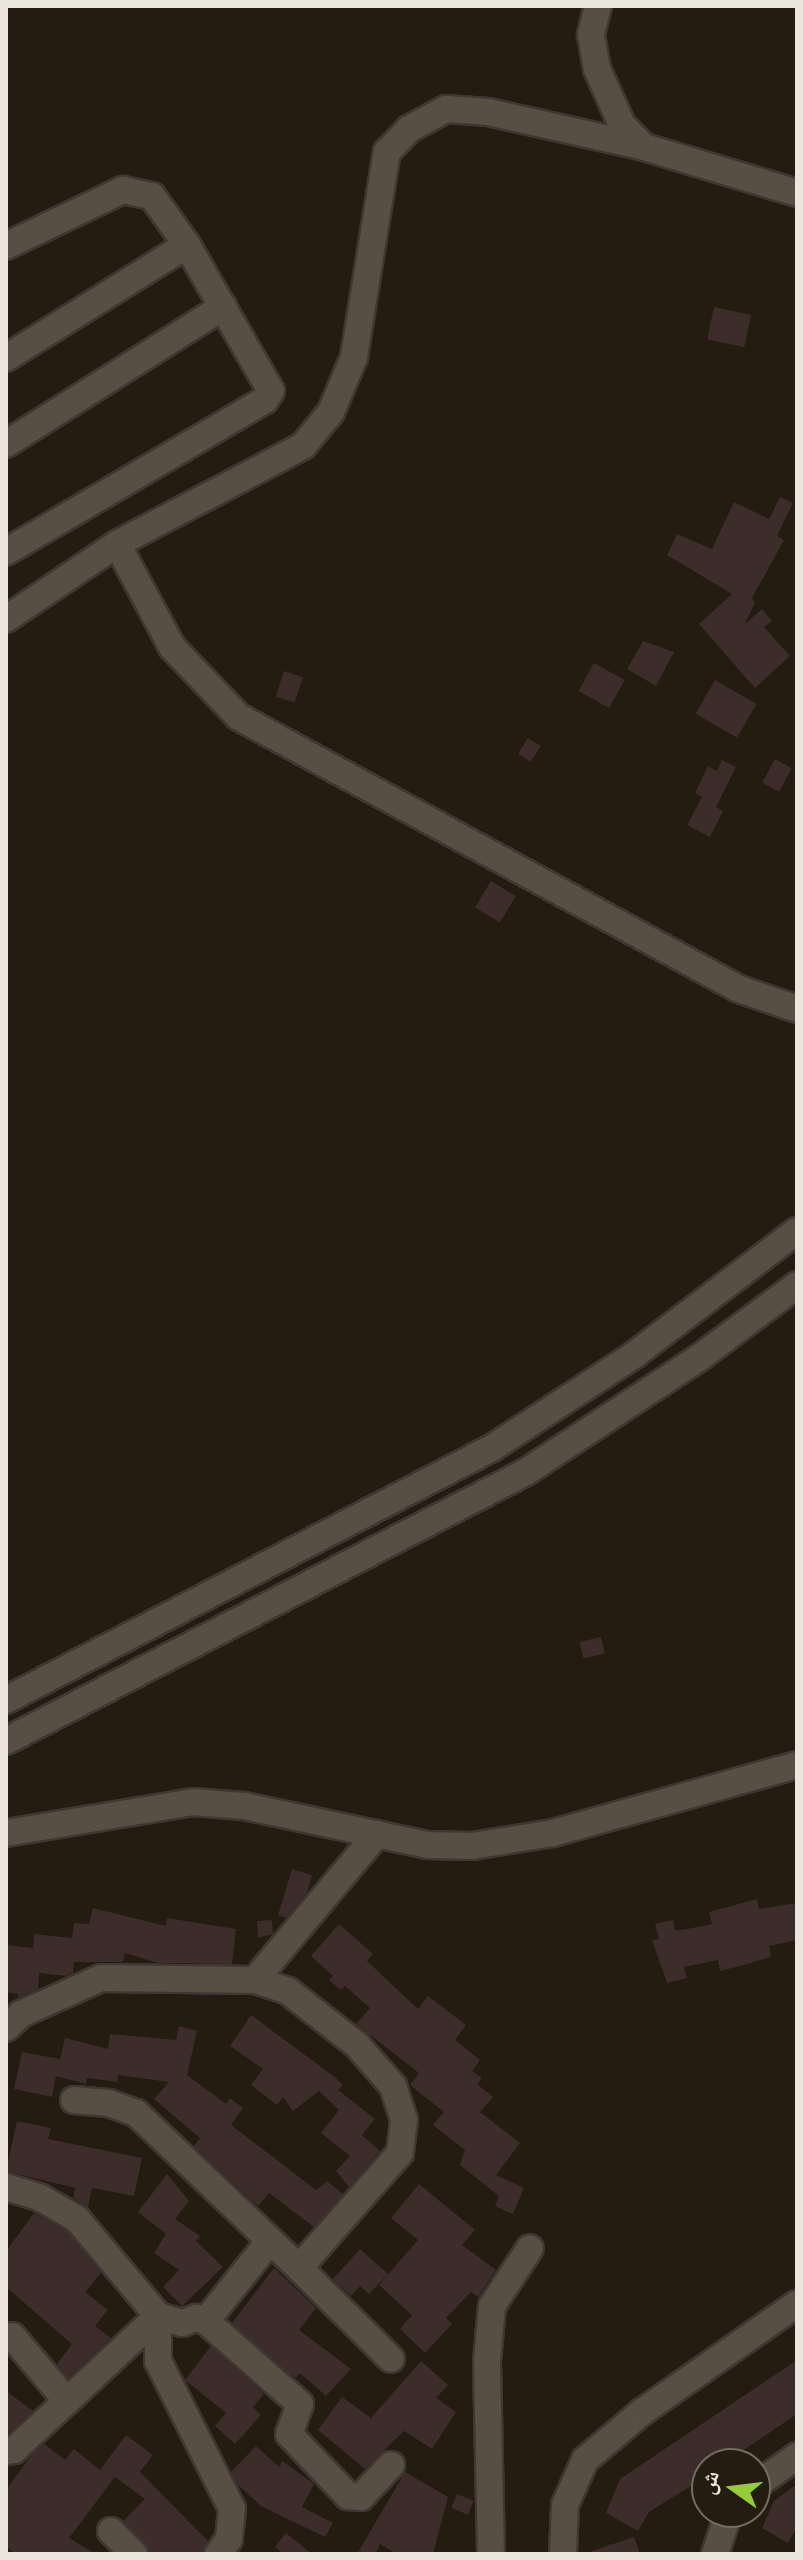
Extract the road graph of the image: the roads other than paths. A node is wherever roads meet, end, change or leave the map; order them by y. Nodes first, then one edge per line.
1 (598, 6) edge
2 (644, 147) junction
3 (797, 193) edge
4 (187, 245) junction
5 (6, 246) edge
6 (223, 307) junction
7 (6, 358) edge
8 (6, 444) edge
9 (117, 544) junction
10 (6, 552) edge
11 (6, 619) edge
12 (797, 1009) edge
13 (797, 1231) edge
14 (797, 1285) edge
15 (6, 1700) edge
16 (6, 1741) edge
17 (797, 1765) edge
18 (6, 1833) edge
19 (377, 1834) junction
20 (255, 1980) junction
21 (6, 2028) edge
22 (74, 2100) dead end
23 (6, 2187) edge
24 (268, 2243) junction
25 (530, 2248) dead end
26 (299, 2268) junction
27 (797, 2304) edge
28 (158, 2316) junction
29 (206, 2321) junction
30 (12, 2336) dead end
31 (391, 2359) dead end
32 (67, 2401) junction
33 (6, 2451) edge
34 (797, 2456) edge
35 (391, 2465) dead end
36 (771, 2475) edge
37 (562, 2523) junction
38 (724, 2528) edge
39 (111, 2531) dead end
40 (134, 2554) edge
41 (218, 2554) edge
42 (491, 2554) edge
43 (544, 2554) edge
44 (563, 2554) edge
45 (715, 2554) edge

1 - 2 street
2 - 3 street
2 - 9 street
4 - 5 street
4 - 6 street
4 - 7 street
6 - 8 street
6 - 10 street
9 - 11 street
9 - 12 street
13 - 15 street
14 - 16 street
17 - 19 street
18 - 19 street
19 - 20 street
20 - 21 street
20 - 26 street
22 - 24 street
23 - 28 street
24 - 26 street
24 - 29 street
25 - 42 street
26 - 31 street
27 - 37 street
28 - 29 street
28 - 32 street
28 - 41 street
29 - 35 street
30 - 32 street
32 - 33 street
34 - 36 street
37 - 43 street
37 - 44 street
38 - 45 street
39 - 40 street

